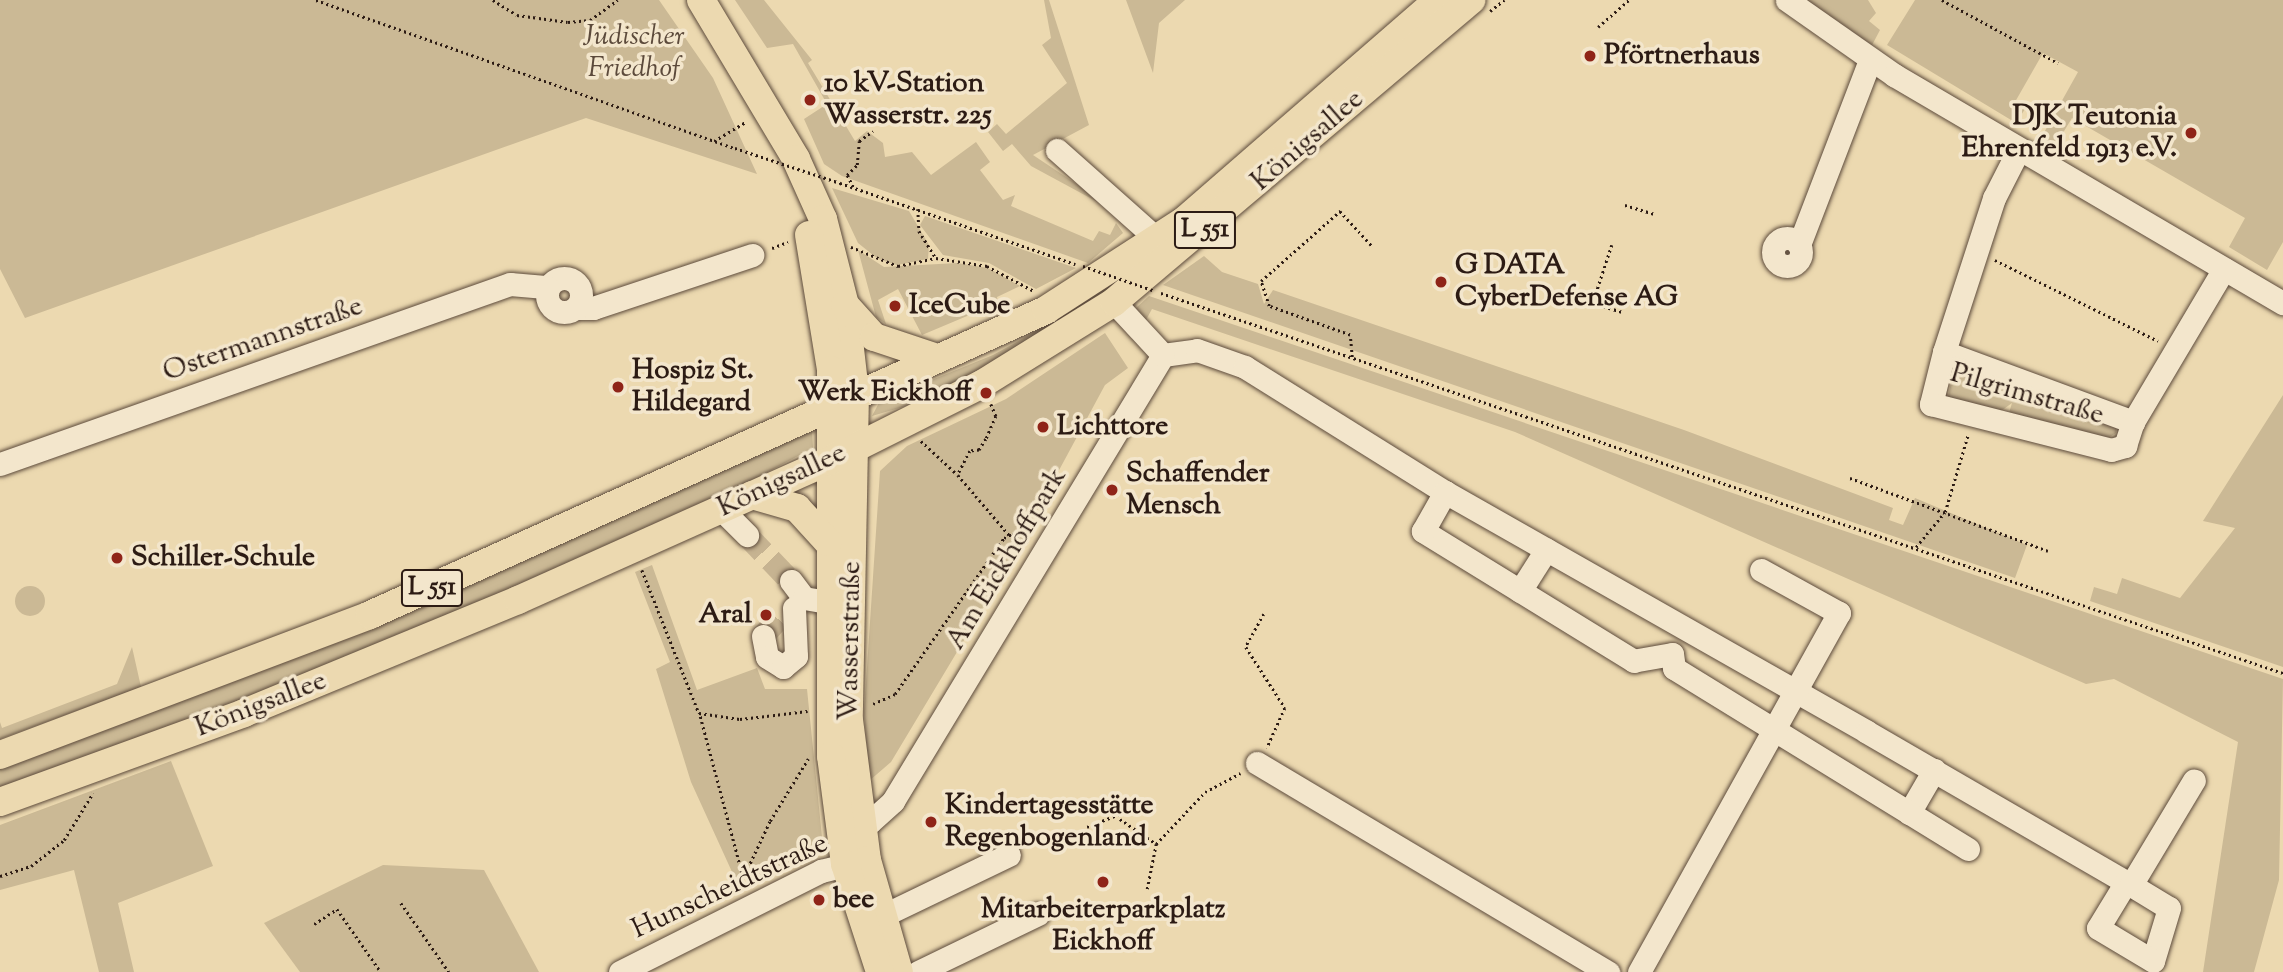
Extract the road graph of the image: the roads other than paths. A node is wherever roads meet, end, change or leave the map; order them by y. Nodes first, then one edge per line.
1 (701, 0) edge
2 (1438, 0) edge
3 (1471, 0) edge
4 (1787, 0) edge
5 (1870, 60) junction
6 (781, 135) junction
7 (2019, 149) junction
8 (1056, 150) dead end
9 (1158, 240) junction
10 (1799, 245) dead end
11 (752, 255) dead end
12 (2224, 268) junction
13 (1114, 302) junction
14 (2283, 303) edge
15 (845, 305) junction
16 (1944, 352) junction
17 (1163, 355) junction
18 (937, 358) junction
19 (844, 398) junction
20 (2133, 422) junction
21 (856, 448) junction
22 (829, 461) junction
23 (0, 464) edge
24 (1444, 492) junction
25 (752, 495) junction
26 (721, 509) junction
27 (747, 535) tunnel mouth
28 (828, 542) junction
29 (1546, 550) junction
30 (1761, 570) dead end
31 (1520, 591) junction
32 (804, 607) junction
33 (1691, 632) junction
34 (764, 636) dead end
35 (1672, 654) junction
36 (1795, 691) junction
37 (1774, 730) junction
38 (0, 755) edge
39 (1257, 763) road end
40 (1934, 770) junction
41 (2194, 780) dead end
42 (0, 802) edge
43 (1909, 813) junction
44 (850, 826) junction
45 (1968, 849) dead end
46 (1009, 855) dead end
47 (856, 862) junction
48 (2128, 883) junction
49 (1038, 914) dead end
50 (880, 917) junction
51 (879, 965) edge
52 (2152, 967) edge
53 (620, 972) edge
54 (899, 972) edge
55 (918, 972) edge
56 (1608, 972) edge
57 (1639, 972) edge

1 - 6 main road, Wasserstraße
2 - 9 main road, Königsallee / L 551
3 - 13 main road, Königsallee / L 551
4 - 5 street
5 - 7 street
5 - 10 street
6 - 15 main road, Wasserstraße
6 - 19 main road, Wasserstraße
7 - 12 street
7 - 16 street, Pilgrimstraße
8 - 9 street
9 - 18 main road, Königsallee / L 551
11 - 23 street, Ostermannstraße
12 - 14 street
12 - 20 street, Pilgrimstraße
13 - 17 street
13 - 21 main road, Königsallee / L 551
15 - 18 main road, Wasserstraße
15 - 19 main road, Wasserstraße
16 - 20 street, Pilgrimstraße
16 - 20 street, Pilgrimstraße
17 - 24 street
17 - 44 street, Am Eickhoffpark
18 - 19 main road, Königsallee / L 551
19 - 21 main road, Wasserstraße
19 - 22 main road, Wasserstraße
19 - 38 main road, Königsallee / L 551
21 - 22 main road, Königsallee / L 551
21 - 32 main road, Wasserstraße
22 - 25 main road, Königsallee / L 551
22 - 28 main road, Wasserstraße
24 - 29 street
24 - 31 street
25 - 26 main road, Königsallee / L 551
25 - 28 main road, Wasserstraße
26 - 27 street
26 - 42 main road, Königsallee / L 551
28 - 32 main road, Wasserstraße
29 - 31 street
29 - 33 street
30 - 36 street
31 - 35 street
32 - 34 street
32 - 44 main road, Wasserstraße
32 - 44 main road, Wasserstraße
33 - 35 street
33 - 36 street
35 - 37 street
36 - 37 street
36 - 40 street
37 - 43 street
37 - 57 street
39 - 56 street
40 - 43 street
40 - 48 street
41 - 48 street
43 - 45 street
44 - 47 main road, Wasserstraße
46 - 50 street
47 - 50 main road, Wasserstraße
47 - 51 main road, Wasserstraße
47 - 53 street, Hunscheidtstraße
48 - 52 street
48 - 52 street
49 - 55 street
50 - 54 main road, Wasserstraße

